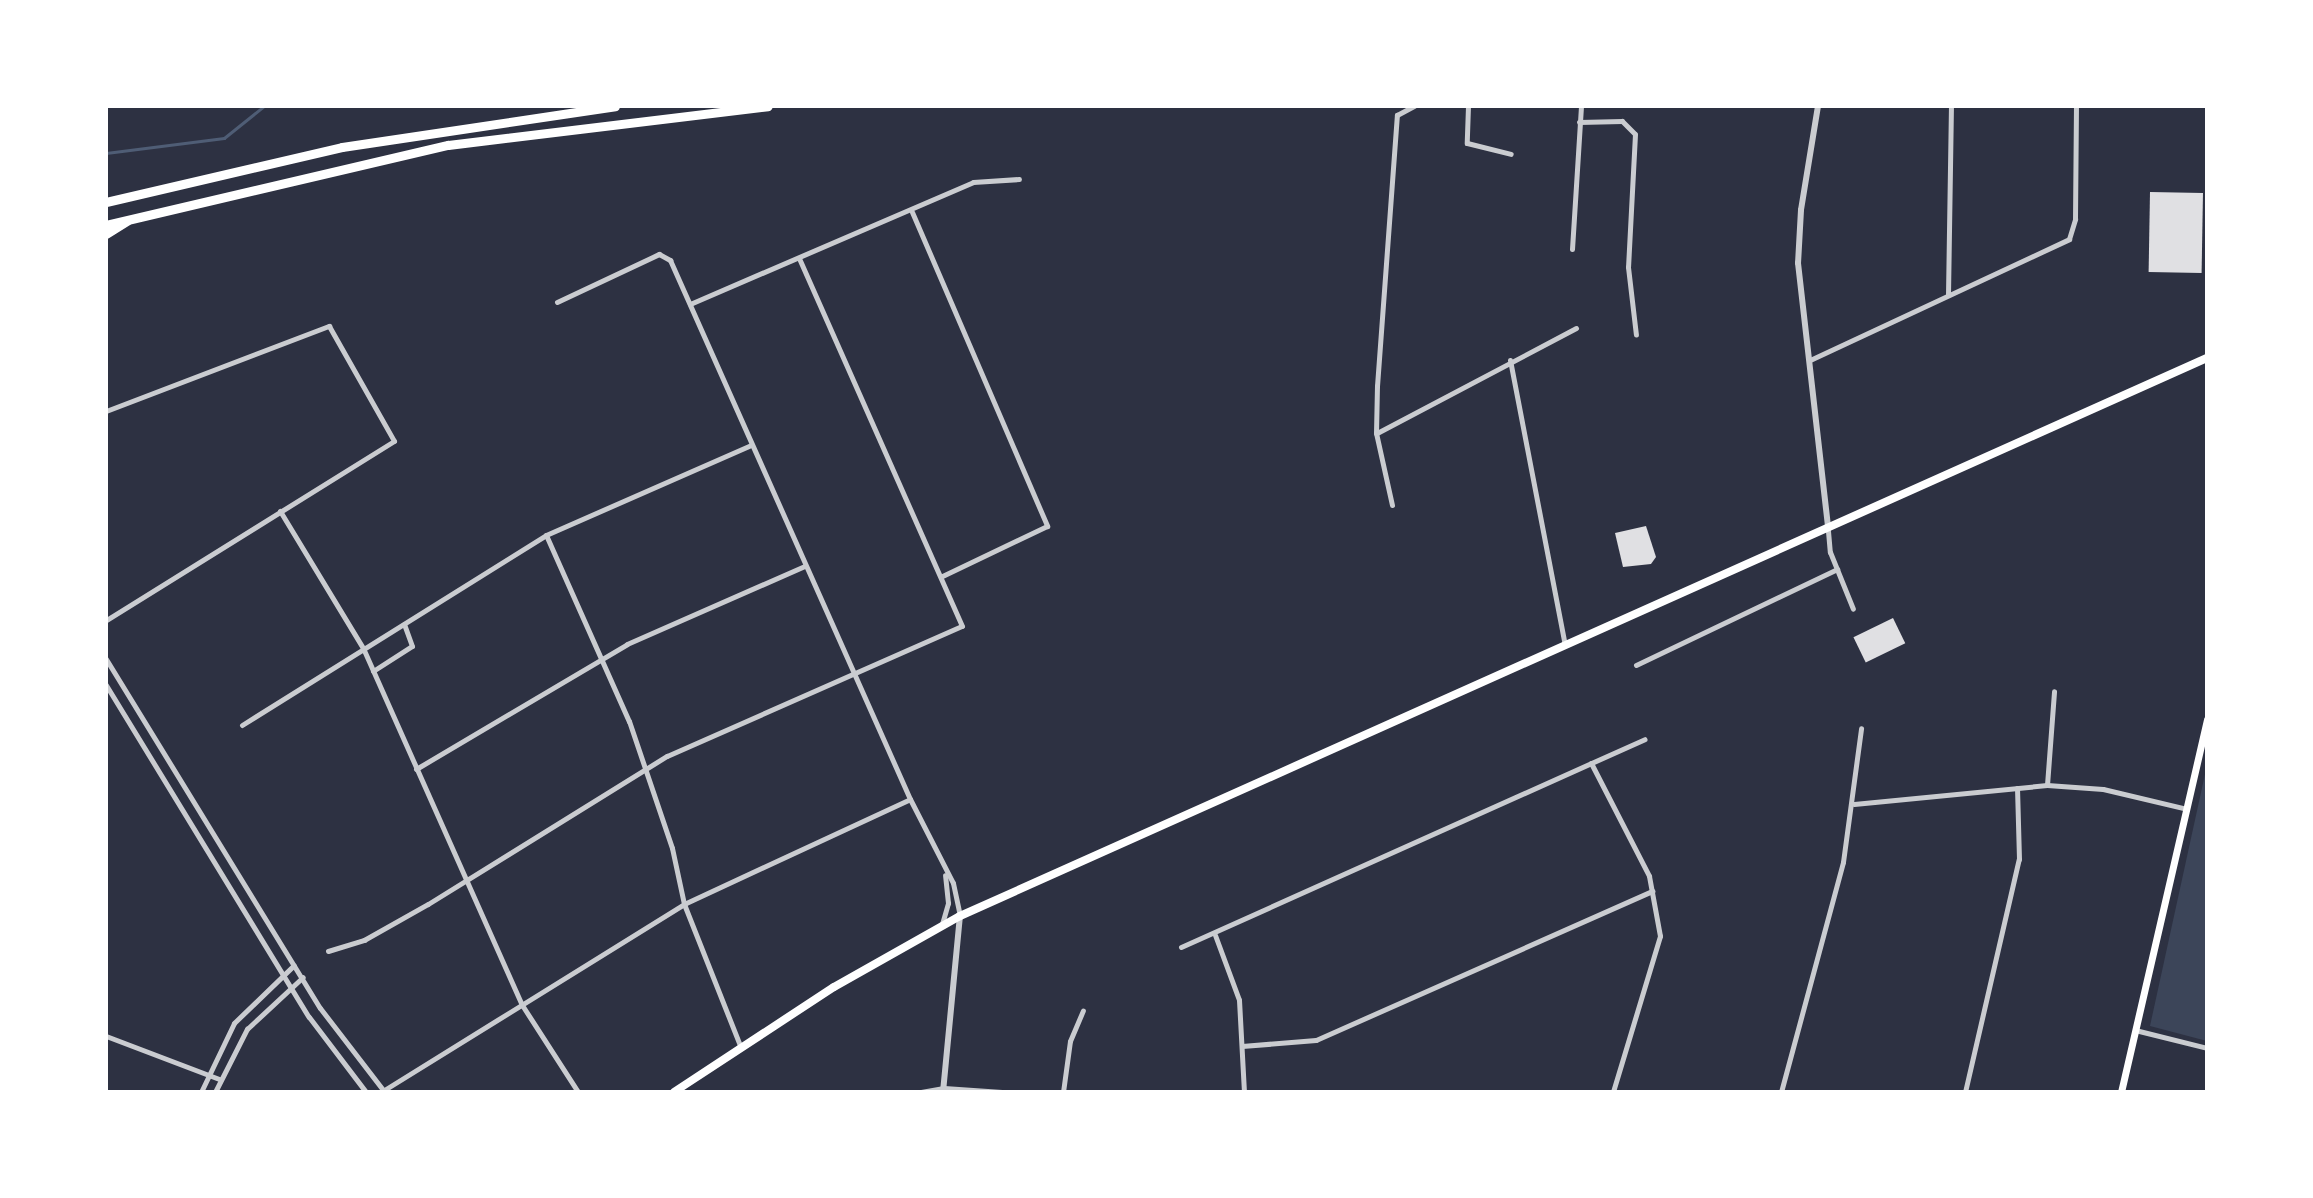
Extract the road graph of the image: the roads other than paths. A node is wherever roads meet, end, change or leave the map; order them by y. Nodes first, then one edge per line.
1 (615, 106) edge
2 (768, 106) edge
3 (1414, 106) edge
4 (1468, 106) edge
5 (1581, 106) edge
6 (1818, 106) edge
7 (1951, 106) edge
8 (2076, 106) edge
9 (1579, 122) junction
10 (1511, 154) dead end
11 (1019, 179) dead end
12 (106, 202) edge
13 (912, 212) junction
14 (133, 217) junction
15 (106, 225) edge
16 (106, 234) edge
17 (1572, 249) dead end
18 (799, 259) junction
19 (1948, 295) junction
20 (557, 302) dead end
21 (690, 304) junction
22 (1576, 328) dead end
23 (1636, 335) dead end
24 (2207, 358) edge
25 (1510, 360) junction
26 (1810, 360) junction
27 (106, 411) edge
28 (1376, 433) junction
29 (751, 445) junction
30 (1392, 505) dead end
31 (280, 511) junction
32 (1828, 531) junction
33 (546, 535) junction
34 (805, 566) junction
35 (1837, 569) junction
36 (942, 576) junction
37 (1853, 609) dead end
38 (106, 620) edge
39 (404, 624) junction
40 (363, 648) junction
41 (1565, 648) junction
42 (599, 658) junction
43 (106, 659) edge
44 (1636, 665) dead end
45 (373, 671) junction
46 (853, 673) junction
47 (106, 685) edge
48 (2054, 691) dead end
49 (2207, 719) edge
50 (242, 725) dead end
51 (1861, 728) dead end
52 (2205, 738) edge
53 (1645, 739) dead end
54 (1591, 763) junction
55 (647, 768) junction
56 (416, 769) junction
57 (2047, 785) junction
58 (2017, 788) junction
59 (910, 799) junction
60 (1854, 804) junction
61 (2188, 809) junction
62 (223, 851) junction
63 (210, 856) junction
64 (945, 874) junction
65 (466, 880) junction
66 (1653, 891) junction
67 (684, 904) junction
68 (960, 916) junction
69 (269, 927) junction
70 (941, 927) junction
71 (258, 934) junction
72 (1215, 935) junction
73 (1181, 947) dead end
74 (328, 951) dead end
75 (294, 965) junction
76 (283, 973) junction
77 (303, 977) junction
78 (291, 984) junction
79 (522, 1005) junction
80 (1083, 1011) dead end
81 (237, 1019) junction
82 (247, 1029) junction
83 (2135, 1030) junction
84 (106, 1036) edge
85 (1242, 1046) junction
86 (2207, 1048) edge
87 (741, 1049) junction
88 (206, 1076) junction
89 (219, 1079) junction
90 (944, 1090) edge
91 (383, 1091) edge
92 (201, 1092) edge
93 (215, 1092) edge
94 (366, 1092) edge
95 (578, 1092) edge
96 (674, 1092) edge
97 (921, 1092) edge
98 (1002, 1092) edge
99 (1063, 1092) edge
100 (1244, 1092) edge
101 (1613, 1092) edge
102 (1781, 1092) edge
103 (1965, 1092) edge
104 (2121, 1092) edge

1 - 12 highway
2 - 14 highway
3 - 28 street
4 - 10 street
5 - 9 street
6 - 26 street
7 - 19 street
8 - 19 street
9 - 17 street
9 - 23 street
11 - 13 street
13 - 18 street
13 - 36 street
14 - 15 highway
14 - 16 highway
18 - 21 street
18 - 36 street
19 - 26 street
20 - 21 street
21 - 29 street
22 - 25 street
24 - 32 main road
25 - 28 street
25 - 41 street
26 - 32 street
27 - 31 street
28 - 30 street
29 - 33 street
29 - 34 street
31 - 38 street
31 - 40 street
32 - 35 street
32 - 41 main road
33 - 39 street
33 - 42 street
34 - 42 street
34 - 46 street
35 - 37 street
35 - 44 street
36 - 46 street
39 - 40 street
39 - 45 street
40 - 45 street
40 - 50 street
41 - 68 main road
42 - 55 street
42 - 56 street
43 - 62 street
45 - 56 street
46 - 55 street
46 - 59 street
47 - 63 street
48 - 57 street
49 - 52 main road
51 - 60 street
52 - 61 main road
53 - 54 street
54 - 66 street
54 - 72 street
55 - 65 street
55 - 67 street
56 - 65 street
57 - 58 street
57 - 61 street
58 - 60 street
58 - 103 street
59 - 64 street
59 - 67 street
60 - 102 street
61 - 83 main road
62 - 63 street
62 - 69 street
63 - 71 street
64 - 68 street
64 - 70 street
65 - 74 street
65 - 79 street
66 - 85 street
66 - 101 street
67 - 79 street
67 - 87 street
68 - 70 main road
68 - 90 street
69 - 71 street
69 - 75 street
70 - 87 main road
71 - 76 street
72 - 73 street
72 - 85 street
75 - 76 street
75 - 77 street
76 - 78 street
76 - 81 street
77 - 78 street
77 - 91 street
78 - 82 street
78 - 94 street
79 - 91 street
79 - 95 street
80 - 99 street
81 - 82 street
81 - 88 street
82 - 89 street
83 - 86 street
83 - 104 main road
84 - 88 street
85 - 100 street
87 - 96 main road
88 - 89 street
88 - 92 street
89 - 93 street
90 - 97 street
90 - 98 street

